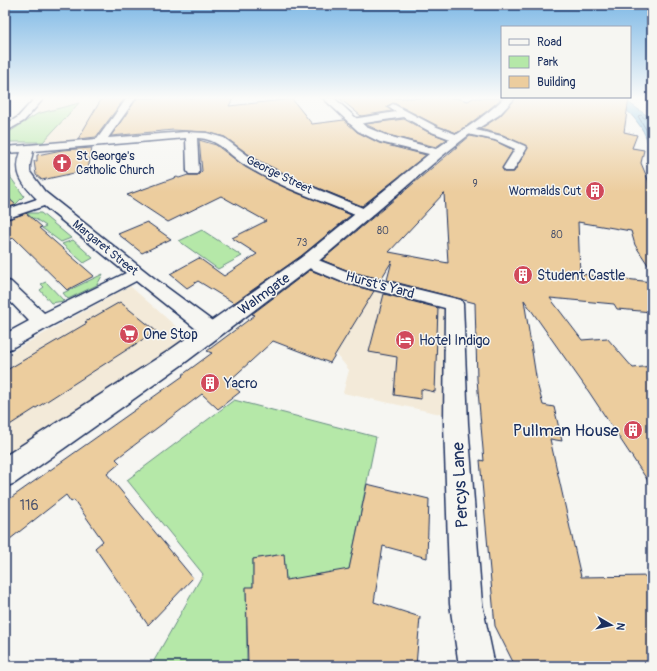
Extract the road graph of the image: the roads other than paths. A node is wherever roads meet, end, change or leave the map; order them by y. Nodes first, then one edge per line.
1 (109, 129) edge
2 (363, 129) edge
3 (434, 129) edge
4 (470, 129) edge
5 (467, 131) junction
6 (191, 135) junction
7 (457, 138) junction
8 (100, 142) junction
9 (28, 149) junction
10 (5, 150) edge
11 (438, 153) junction
12 (509, 168) dead end
13 (193, 171) dead end
14 (47, 200) junction
15 (365, 214) junction
16 (5, 215) edge
17 (308, 261) junction
18 (137, 274) junction
19 (5, 286) edge
20 (454, 304) joint
21 (42, 322) junction
22 (212, 331) junction
23 (5, 343) edge
24 (5, 473) edge
25 (477, 666) edge

1 - 8 street
2 - 11 street
3 - 7 street
4 - 5 street, Walmgate
5 - 7 street, Walmgate
5 - 12 street
6 - 8 street, George Street
6 - 13 street
6 - 15 street, George Street
7 - 11 street, Walmgate
8 - 9 street, George Street
9 - 10 street, George Street
9 - 14 street, Margaret Street
11 - 15 street, Walmgate
14 - 16 street
14 - 18 street, Margaret Street
15 - 17 street, Walmgate
17 - 20 street, Hurst's Yard
17 - 22 street, Walmgate
18 - 21 street
18 - 22 street, Margaret Street
19 - 21 street
20 - 25 street, Percys Lane
21 - 23 street
22 - 24 street, Walmgate

